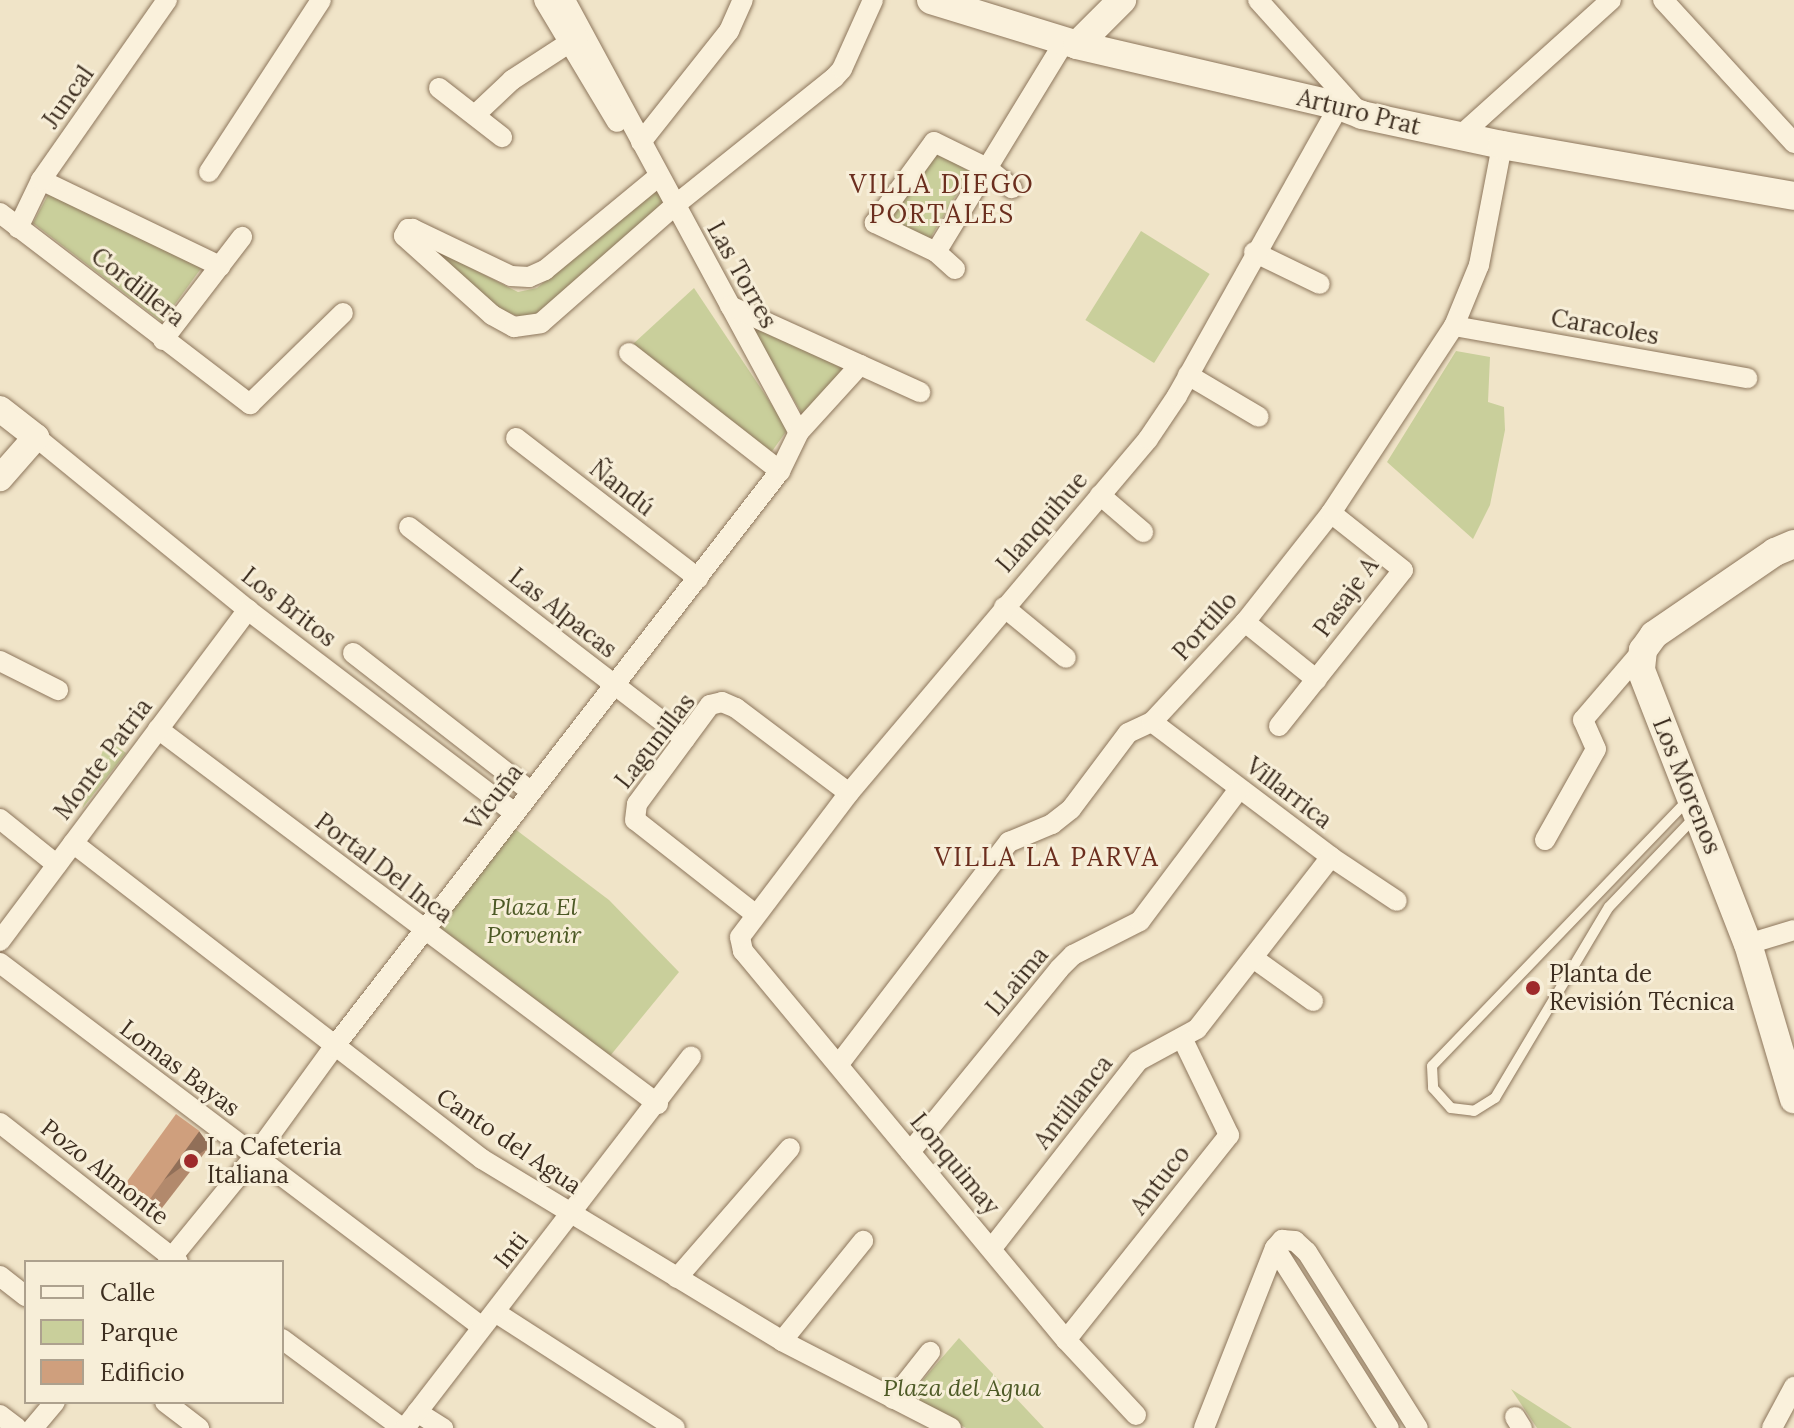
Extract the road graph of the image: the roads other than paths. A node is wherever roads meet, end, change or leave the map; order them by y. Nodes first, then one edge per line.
1 (167, 0) edge
2 (321, 0) edge
3 (544, 0) edge
4 (565, 0) edge
5 (743, 0) edge
6 (873, 0) edge
7 (931, 0) edge
8 (1122, 0) edge
9 (1258, 0) edge
10 (1611, 0) edge
11 (1663, 0) edge
12 (575, 39) junction
13 (1071, 43) junction
14 (439, 88) dead end
15 (1351, 111) junction
16 (476, 114) junction
17 (1460, 136) junction
18 (502, 137) dead end
19 (641, 142) junction
20 (1794, 143) edge
21 (1502, 145) junction
22 (987, 168) junction
23 (209, 172) dead end
24 (659, 176) junction
25 (41, 180) junction
26 (1012, 188) dead end
27 (1794, 196) edge
28 (674, 206) junction
29 (0, 213) edge
30 (18, 228) junction
31 (242, 237) dead end
32 (936, 252) junction
33 (1254, 252) junction
34 (220, 266) junction
35 (955, 269) dead end
36 (1320, 284) dead end
37 (730, 306) junction
38 (343, 313) dead end
39 (1454, 326) junction
40 (163, 340) junction
41 (629, 353) dead end
42 (860, 365) junction
43 (1188, 375) junction
44 (1747, 378) dead end
45 (920, 392) dead end
46 (0, 409) edge
47 (1259, 417) dead end
48 (799, 432) junction
49 (36, 437) junction
50 (516, 438) dead end
51 (780, 471) junction
52 (0, 478) edge
53 (1100, 495) junction
54 (1331, 513) junction
55 (409, 527) dead end
56 (1143, 532) dead end
57 (1794, 544) edge
58 (698, 578) junction
59 (1004, 607) junction
60 (248, 610) junction
61 (1245, 622) junction
62 (1643, 650) junction
63 (353, 653) dead end
64 (1066, 658) dead end
65 (0, 661) edge
66 (1317, 680) junction
67 (615, 686) junction
68 (58, 690) dead end
69 (1152, 722) junction
70 (1279, 726) dead end
71 (158, 729) junction
72 (685, 739) junction
73 (1239, 789) junction
74 (530, 791) junction
75 (849, 793) junction
76 (1695, 805) junction
77 (514, 813) junction
78 (0, 819) edge
79 (1545, 840) dead end
80 (73, 843) junction
81 (1331, 857) junction
82 (57, 865) junction
83 (1397, 901) dead end
84 (755, 914) junction
85 (1794, 930) edge
86 (424, 931) junction
87 (0, 941) edge
88 (740, 942) joint
89 (1748, 944) junction
90 (1253, 958) junction
91 (0, 963) edge
92 (1313, 1001) dead end
93 (1183, 1040) junction
94 (334, 1047) junction
95 (691, 1056) dead end
96 (839, 1064) junction
97 (1793, 1089) edge
98 (658, 1104) junction
99 (0, 1123) edge
100 (790, 1148) dead end
101 (910, 1152) junction
102 (254, 1157) junction
103 (572, 1215) junction
104 (863, 1241) dead end
105 (992, 1248) junction
106 (1275, 1248) junction
107 (173, 1260) edge
108 (0, 1276) edge
109 (677, 1278) junction
110 (24, 1294) edge
111 (489, 1320) junction
112 (284, 1340) edge
113 (1066, 1340) junction
114 (782, 1341) junction
115 (930, 1352) dead end
116 (1794, 1387) edge
117 (893, 1399) junction
118 (53, 1404) edge
119 (168, 1404) edge
120 (1405, 1407) junction
121 (0, 1415) edge
122 (1136, 1415) dead end
123 (408, 1423) edge
124 (1780, 1424) edge
125 (1379, 1425) edge
126 (17, 1428) edge
127 (33, 1428) edge
128 (199, 1428) edge
129 (443, 1428) edge
130 (675, 1428) edge
131 (951, 1428) edge
132 (1204, 1428) edge
133 (1418, 1428) edge

1 - 25 street, Juncal
2 - 23 street
3 - 12 street, Las Torres
4 - 12 street, Las Torres
5 - 19 street
6 - 28 street
7 - 13 main road, Arturo Prat
8 - 13 main road
9 - 15 street
10 - 17 street
11 - 20 street
12 - 16 street
12 - 19 street, Las Torres
13 - 15 main road, Arturo Prat
13 - 22 street
14 - 16 street
15 - 17 main road, Arturo Prat
15 - 33 street, Llanquihue
16 - 18 street
17 - 21 main road, Arturo Prat
19 - 24 street, Las Torres
21 - 27 main road, Arturo Prat
21 - 39 street, Portillo
22 - 26 street
22 - 32 street
22 - 32 street
24 - 28 street, Las Torres
24 - 28 street
25 - 30 street, Juncal
25 - 34 street
28 - 37 street, Las Torres
29 - 30 street, Cordillera
30 - 40 street, Cordillera
31 - 34 street
32 - 35 street
33 - 36 street
33 - 43 street, Llanquihue
34 - 40 street
37 - 42 street
37 - 48 street, Las Torres
38 - 40 street, Cordillera
39 - 44 street, Caracoles
39 - 54 street, Portillo
41 - 51 street
42 - 45 street
42 - 48 street, Vicuña
43 - 47 street
43 - 53 street, Llanquihue
46 - 49 street
48 - 51 street, Vicuña
49 - 52 street
49 - 60 street, Los Britos
50 - 58 street, Ñandú
51 - 58 street, Vicuña
53 - 56 street
53 - 59 street, Llanquihue
54 - 61 street, Portillo
54 - 66 street, Pasaje A
55 - 67 street, Las Alpacas
57 - 62 main road
58 - 67 street, Vicuña
59 - 64 street
59 - 75 street, Llanquihue
60 - 71 street, Monte Patria
60 - 77 street, Los Britos
61 - 66 street
61 - 69 street, Portillo
62 - 76 main road, Los Morenos
62 - 79 street
63 - 74 street
65 - 68 street
66 - 70 street, Pasaje A
67 - 72 street, Las Alpacas
67 - 74 street, Vicuña
69 - 73 street, Villarrica
69 - 96 street, Portillo
71 - 80 street, Monte Patria
71 - 86 street, Portal Del Inca
72 - 75 street, Lagunillas
72 - 84 street, Lagunillas
73 - 81 street, Villarrica
73 - 101 street, LLaima
74 - 77 street, Vicuña
75 - 84 street, Llanquihue
76 - 76 lane
76 - 89 main road, Los Morenos
77 - 86 street, Vicuña
78 - 82 street
80 - 82 street, Monte Patria
80 - 94 street, Canto del Agua
81 - 83 street, Villarrica
81 - 90 street, Antillanca
82 - 87 street, Monte Patria
84 - 88 street, Llanquihue
85 - 89 street
86 - 94 street, Vicuña
86 - 98 street, Portal Del Inca
88 - 96 street, Lonquimay
89 - 97 main road, Los Morenos
90 - 92 street
90 - 93 street, Antillanca
91 - 102 street, Lomas Bayas
93 - 105 street, Antillanca
93 - 113 street, Antuco
94 - 102 street, Vicuña
94 - 103 street, Canto del Agua
95 - 98 street, Inti
96 - 101 street, Lonquimay
98 - 103 street, Inti
99 - 107 street, Pozo Almonte
100 - 109 street
101 - 105 street, Lonquimay
102 - 107 street, Vicuña
102 - 111 street, Lomas Bayas
103 - 109 street, Canto del Agua
103 - 111 street, Inti
104 - 114 street
105 - 113 street, Lonquimay
106 - 120 street
106 - 125 street
106 - 132 street
108 - 110 street
109 - 114 street, Canto del Agua
111 - 123 street, Inti
111 - 130 street, Lomas Bayas
112 - 123 street
113 - 122 street, Lonquimay
114 - 117 street, Canto del Agua
115 - 117 street
116 - 124 street
117 - 131 street, Canto del Agua
118 - 127 street
119 - 128 street
120 - 125 street
120 - 133 street
121 - 126 street
123 - 129 street

